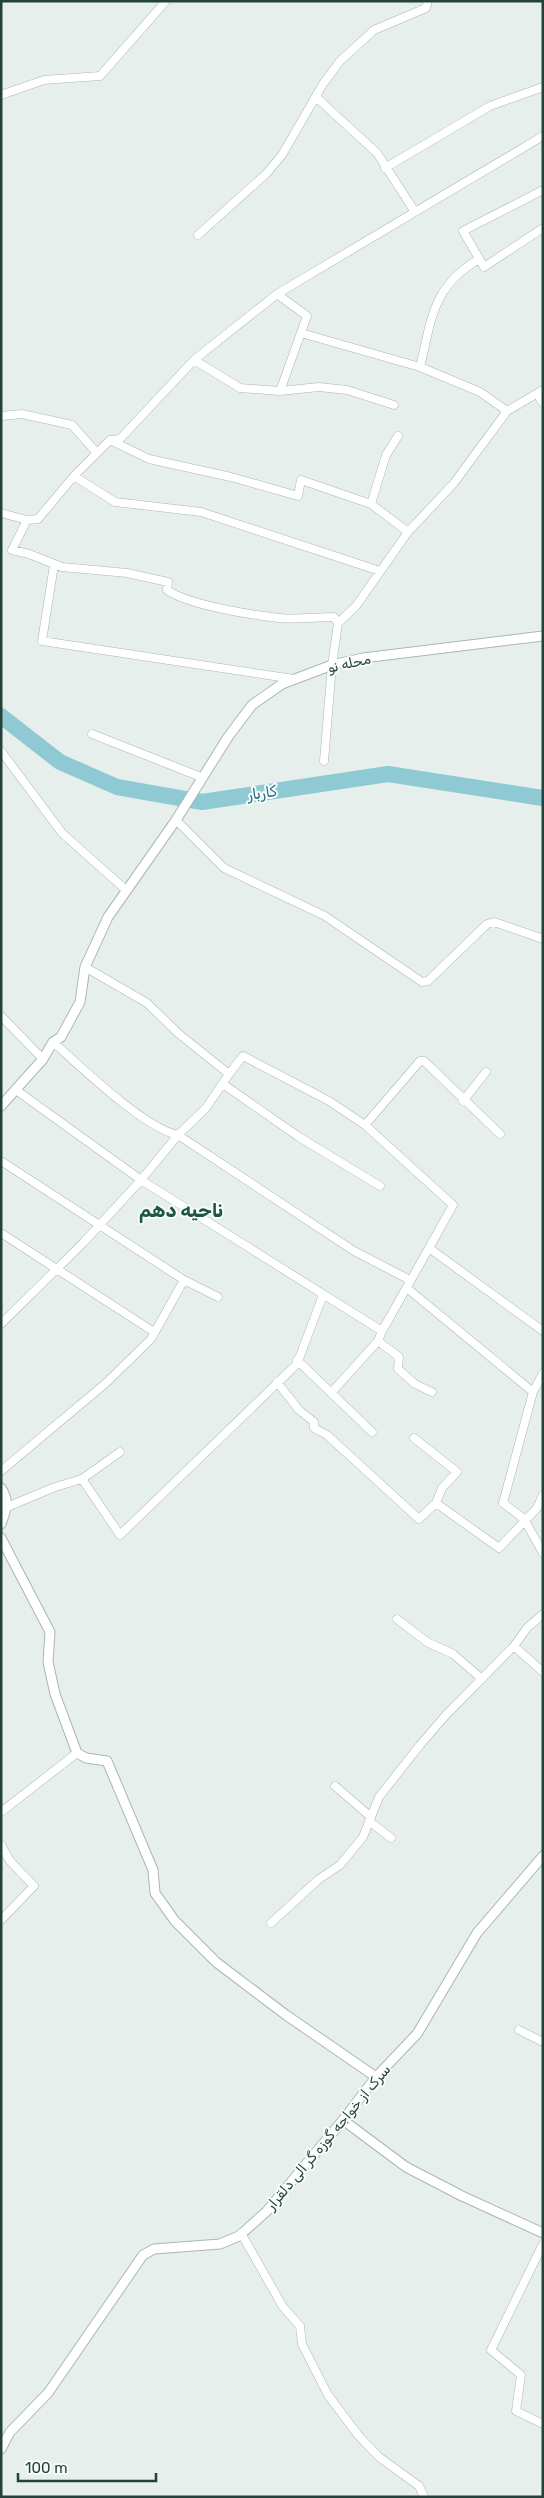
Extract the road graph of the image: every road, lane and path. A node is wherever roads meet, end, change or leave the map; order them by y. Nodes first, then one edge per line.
1 (166, 1) edge
2 (428, 1) edge
3 (543, 87) edge
4 (1, 95) edge
5 (316, 97) junction
6 (543, 136) edge
7 (384, 168) junction
8 (543, 190) edge
9 (415, 212) junction
10 (543, 228) edge
11 (198, 235) dead end
12 (479, 259) junction
13 (277, 294) junction
14 (301, 333) junction
15 (194, 360) junction
16 (420, 367) junction
17 (280, 391) junction
18 (540, 392) edge
19 (543, 403) edge
20 (394, 404) dead end
21 (507, 411) junction
22 (1, 416) edge
23 (398, 436) dead end
24 (110, 440) junction
25 (97, 453) junction
26 (74, 476) junction
27 (371, 504) junction
28 (1, 513) edge
29 (27, 520) junction
30 (408, 532) junction
31 (54, 565) junction
32 (380, 571) junction
33 (338, 623) junction
34 (543, 636) edge
35 (332, 665) junction
36 (294, 679) junction
37 (92, 734) dead end
38 (1, 751) edge
39 (324, 761) dead end
40 (201, 777) junction
41 (177, 818) junction
42 (126, 890) junction
43 (543, 939) edge
44 (86, 967) junction
45 (1, 1016) edge
46 (53, 1042) junction
47 (43, 1059) junction
48 (486, 1072) dead end
49 (229, 1074) junction
50 (223, 1084) junction
51 (16, 1090) junction
52 (463, 1101) junction
53 (1, 1106) edge
54 (366, 1126) junction
55 (500, 1134) dead end
56 (178, 1135) junction
57 (1, 1161) edge
58 (141, 1180) junction
59 (380, 1186) dead end
60 (101, 1224) junction
61 (1, 1233) edge
62 (429, 1248) junction
63 (57, 1269) junction
64 (184, 1280) junction
65 (410, 1280) junction
66 (408, 1289) junction
67 (323, 1296) junction
68 (218, 1297) dead end
69 (1, 1324) edge
70 (382, 1330) junction
71 (543, 1331) edge
72 (154, 1332) junction
73 (378, 1341) junction
74 (297, 1360) junction
75 (543, 1374) edge
76 (278, 1382) junction
77 (432, 1392) dead end
78 (533, 1392) junction
79 (331, 1393) junction
80 (372, 1432) dead end
81 (414, 1438) dead end
82 (120, 1452) dead end
83 (1, 1472) edge
84 (82, 1479) junction
85 (1, 1488) edge
86 (543, 1495) edge
87 (436, 1503) junction
88 (7, 1508) junction
89 (540, 1510) edge
90 (524, 1519) junction
91 (1, 1524) edge
92 (1, 1538) edge
93 (543, 1553) edge
94 (543, 1614) edge
95 (397, 1619) dead end
96 (514, 1646) junction
97 (543, 1672) edge
98 (482, 1679) junction
99 (78, 1753) junction
100 (335, 1786) dead end
101 (1, 1812) edge
102 (370, 1819) junction
103 (391, 1838) dead end
104 (1, 1846) edge
105 (543, 1856) edge
106 (1, 1920) edge
107 (271, 1923) dead end
108 (519, 2030) dead end
109 (543, 2042) edge
110 (376, 2077) junction
111 (343, 2120) junction
112 (241, 2233) junction
113 (543, 2233) edge
114 (543, 2244) edge
115 (543, 2424) edge
116 (1, 2449) edge
117 (424, 2497) edge

1 - 4 street
2 - 5 street
3 - 7 street
5 - 7 street
5 - 11 street
6 - 9 street
7 - 9 street
8 - 12 street
9 - 13 street
10 - 12 street
12 - 16 street
13 - 14 street
13 - 15 street
14 - 16 street
14 - 17 street
15 - 17 street
15 - 24 street
16 - 21 street
17 - 20 street
18 - 19 street
18 - 21 street
21 - 30 street
22 - 25 street
23 - 27 street
24 - 25 street
24 - 27 street
25 - 26 street
26 - 29 street
26 - 32 street
27 - 30 street
28 - 29 street
29 - 31 street
30 - 32 street
31 - 33 street
31 - 36 street
32 - 33 street
33 - 35 street
34 - 35 street, محله نو
35 - 36 street, محله نو
35 - 39 street
36 - 40 street, محله نو
37 - 40 street
38 - 42 street
40 - 41 street, محله نو
41 - 42 street, محله نو
41 - 43 street
42 - 44 street, محله نو
44 - 46 street, محله نو
44 - 49 street
45 - 47 street
46 - 47 street, محله نو
46 - 56 street
47 - 51 street, محله نو
48 - 52 street
49 - 50 street
49 - 54 street
50 - 56 street
50 - 59 street
51 - 53 street, محله نو
51 - 58 street
52 - 54 street
52 - 55 street
54 - 62 street
56 - 58 street
56 - 65 street
57 - 60 street
58 - 60 street
58 - 67 street
60 - 63 street
60 - 64 street
61 - 63 street
62 - 65 street
62 - 71 street
63 - 69 street
63 - 72 street
64 - 68 street
64 - 72 street
65 - 66 street
66 - 70 street
66 - 78 street
67 - 70 street
67 - 74 street
70 - 73 street
72 - 83 street
73 - 77 street
73 - 79 street
74 - 76 street
74 - 79 street
75 - 78 street
76 - 84 street
76 - 87 street
78 - 90 street
79 - 80 street
81 - 87 street
82 - 84 street
84 - 88 street
85 - 88 street
86 - 89 street
87 - 90 street
88 - 91 street
89 - 90 street
90 - 93 street
92 - 99 street
94 - 96 street
95 - 98 street
96 - 97 street
96 - 98 street
98 - 102 street
99 - 101 street
99 - 110 street
100 - 102 street
102 - 103 street
102 - 107 street
104 - 106 street
105 - 110 street, سرک از خواجه گوزه گر الی دلقرار
108 - 109 street
110 - 111 street, سرک از خواجه گوزه گر الی دلقرار
111 - 112 street, سرک از خواجه گوزه گر الی دلقرار
111 - 113 street
112 - 116 street, سرک از خواجه گوزه گر الی دلقرار
112 - 117 street
114 - 115 street

